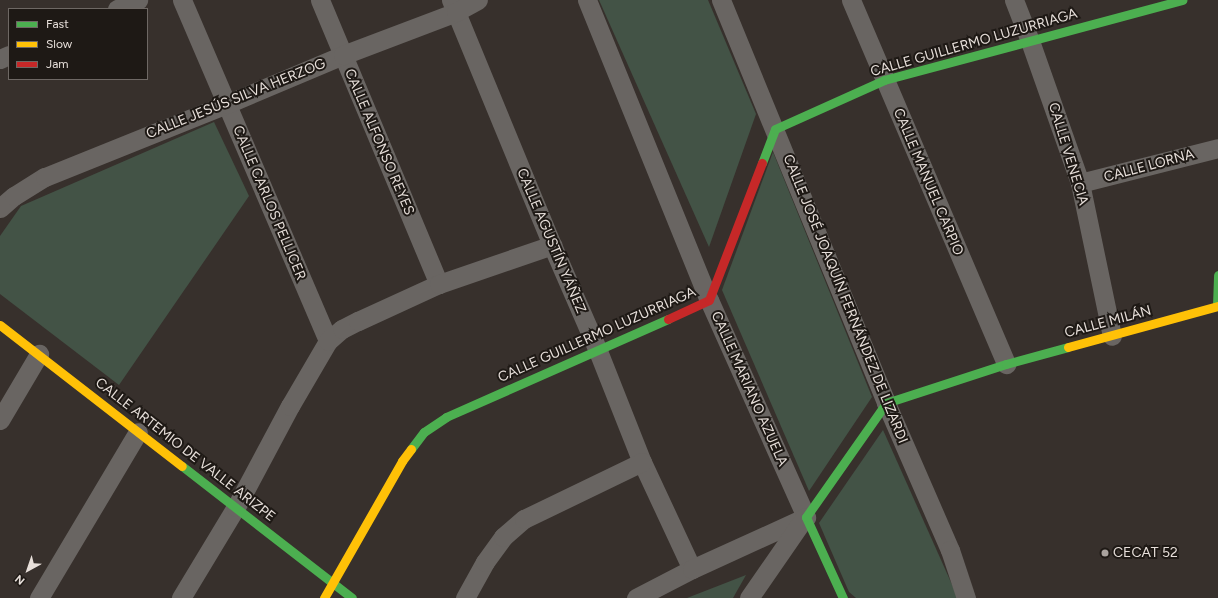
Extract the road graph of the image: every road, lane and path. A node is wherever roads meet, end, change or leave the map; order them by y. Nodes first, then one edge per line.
1 (138, 0) edge
2 (182, 0) edge
3 (320, 0) edge
4 (478, 0) edge
5 (587, 0) edge
6 (721, 0) edge
7 (851, 0) edge
8 (1014, 0) edge
9 (1182, 0) edge
10 (454, 6) edge
11 (119, 8) edge
12 (1030, 41) junction
13 (343, 55) junction
14 (884, 80) junction
15 (227, 104) junction
16 (775, 129) junction
17 (1218, 148) edge
18 (1080, 184) junction
19 (0, 208) edge
20 (552, 245) junction
21 (1218, 275) edge
22 (439, 284) junction
23 (709, 300) junction
24 (1218, 306) edge
25 (0, 325) edge
26 (1112, 336) junction
27 (328, 340) junction
28 (598, 351) junction
29 (39, 354) junction
30 (1006, 364) junction
31 (886, 403) junction
32 (0, 420) edge
33 (138, 432) junction
34 (642, 462) junction
35 (236, 507) junction
36 (806, 517) junction
37 (692, 569) junction
38 (333, 582) junction
39 (39, 598) edge
40 (181, 598) edge
41 (324, 598) edge
42 (352, 598) edge
43 (465, 598) edge
44 (636, 598) edge
45 (749, 598) edge
46 (843, 598) edge
47 (966, 598) edge

1 - 11 street
2 - 15 street, CALLE CARLOS PELLICER
3 - 13 street, CALLE ALFONSO REYES
4 - 10 street, CALLE JESÚS SILVA HERZOG
5 - 23 street, CALLE MARIANO AZUELA
6 - 16 street, CALLE JOSÉ JOAQUÍN FERNÁNDEZ DE LIZARDI
7 - 14 street, CALLE MANUEL CARPIO
8 - 12 street, CALLE VENECIA
9 - 12 street, CALLE GUILLERMO LUZURRIAGA
10 - 13 street, CALLE JESÚS SILVA HERZOG
10 - 20 street, CALLE AGUSTÍN YÁÑEZ
12 - 14 street, CALLE GUILLERMO LUZURRIAGA
12 - 18 street, CALLE VENECIA
13 - 15 street, CALLE JESÚS SILVA HERZOG
13 - 22 street, CALLE ALFONSO REYES
14 - 16 street, CALLE GUILLERMO LUZURRIAGA
14 - 30 street, CALLE MANUEL CARPIO
15 - 19 street, CALLE JESÚS SILVA HERZOG
15 - 27 street, CALLE CARLOS PELLICER
16 - 23 street, CALLE GUILLERMO LUZURRIAGA
16 - 31 street, CALLE JOSÉ JOAQUÍN FERNÁNDEZ DE LIZARDI
17 - 18 street, CALLE LORNA
18 - 26 street, CALLE VENECIA
20 - 22 street
20 - 28 street, CALLE AGUSTÍN YÁÑEZ
21 - 24 street
22 - 27 street
23 - 28 street, CALLE GUILLERMO LUZURRIAGA
23 - 36 street, CALLE MARIANO AZUELA
24 - 26 street, CALLE MILÁN
25 - 29 street, CALLE ARTEMIO DE VALLE ARIZPE
26 - 30 street, CALLE MILÁN
27 - 35 street
28 - 34 street, CALLE AGUSTÍN YÁÑEZ
28 - 38 street, CALLE GUILLERMO LUZURRIAGA
29 - 32 street
29 - 33 street, CALLE ARTEMIO DE VALLE ARIZPE
30 - 31 street, CALLE MILÁN
31 - 36 street
31 - 47 street, CALLE JOSÉ JOAQUÍN FERNÁNDEZ DE LIZARDI
33 - 35 street, CALLE ARTEMIO DE VALLE ARIZPE
33 - 39 street
34 - 37 street, CALLE AGUSTÍN YÁÑEZ
34 - 43 street
35 - 38 street, CALLE ARTEMIO DE VALLE ARIZPE
35 - 40 street
36 - 37 street
36 - 45 street
36 - 46 street, CALLE MARIANO AZUELA
37 - 44 street
38 - 41 street, CALLE GUILLERMO LUZURRIAGA
38 - 42 street, CALLE ARTEMIO DE VALLE ARIZPE

